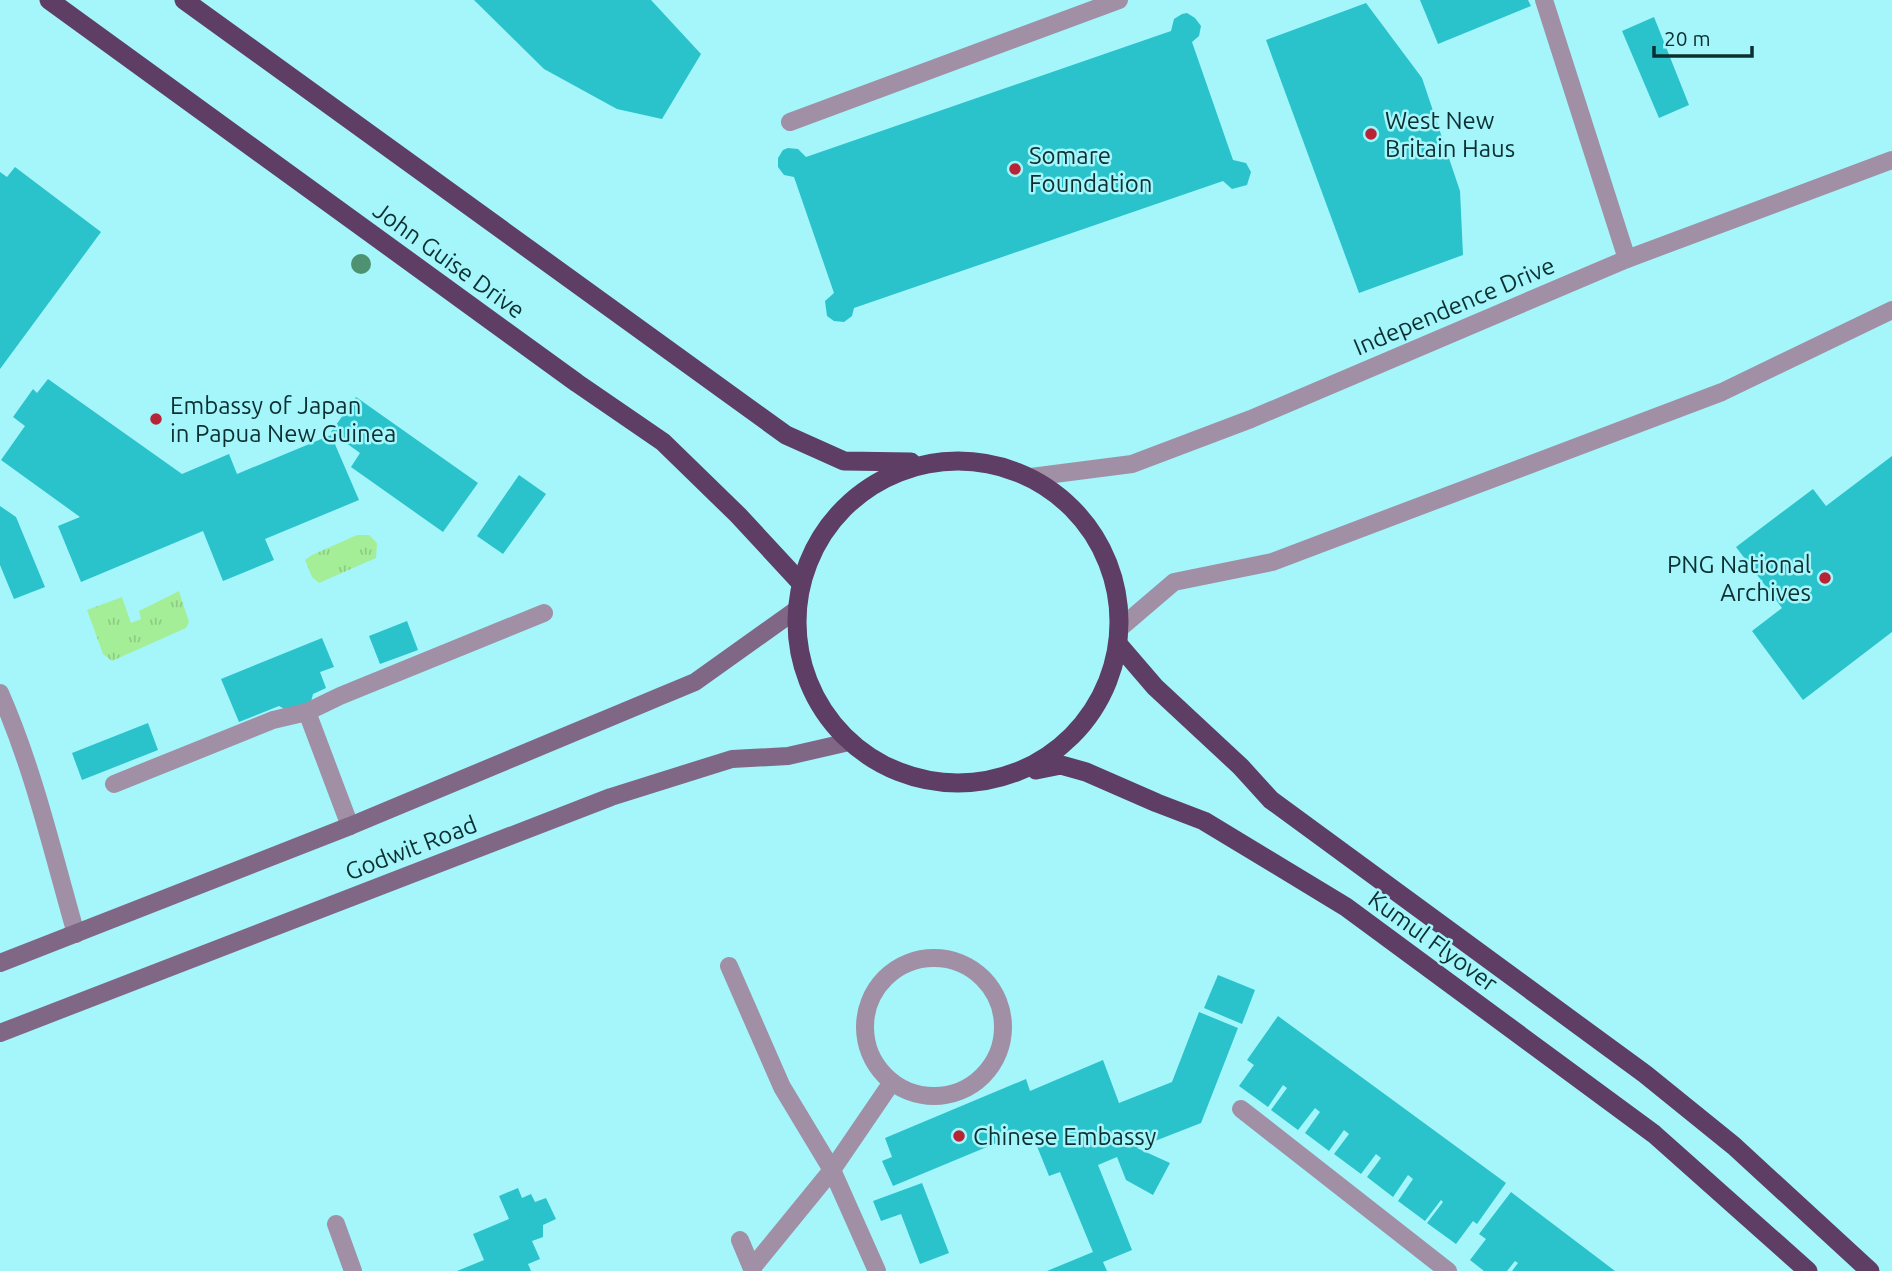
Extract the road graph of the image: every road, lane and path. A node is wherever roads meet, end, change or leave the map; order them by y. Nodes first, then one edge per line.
1 (49, 0) edge
2 (184, 0) edge
3 (1119, 0) edge
4 (1544, 0) edge
5 (790, 122) dead end
6 (1892, 160) edge
7 (1627, 259) junction
8 (1892, 310) edge
9 (924, 462) junction
10 (1031, 477) junction
11 (800, 582) junction
12 (796, 610) junction
13 (544, 613) dead end
14 (1119, 636) junction
15 (0, 693) edge
16 (307, 712) junction
17 (849, 742) junction
18 (114, 784) dead end
19 (973, 784) junction
20 (350, 826) junction
21 (76, 934) junction
22 (0, 963) edge
23 (729, 966) dead end
24 (0, 1033) edge
25 (892, 1082) junction
26 (1241, 1110) dead end
27 (832, 1170) junction
28 (337, 1224) dead end
29 (740, 1240) dead end
30 (752, 1270) edge
31 (353, 1271) edge
32 (877, 1271) edge
33 (1448, 1271) edge
34 (1808, 1271) edge
35 (1870, 1271) edge

1 - 11 highway, John Guise Drive
2 - 9 highway
3 - 5 street
4 - 7 street
6 - 7 street, Independence Drive
7 - 10 street, Independence Drive
8 - 14 street
9 - 10 highway
9 - 11 highway
10 - 14 highway
11 - 12 highway
12 - 17 highway
12 - 20 main road, Godwit Road
13 - 16 street
14 - 19 highway
14 - 35 highway, Kumul Flyover
15 - 21 street
16 - 18 street
16 - 20 street
17 - 19 highway
17 - 24 main road, Godwit Road
19 - 34 highway, Kumul Flyover
20 - 21 main road, Godwit Road
21 - 22 main road, Godwit Road
23 - 27 street
25 - 25 street
25 - 27 street
26 - 33 street
27 - 30 street
27 - 32 street
28 - 31 street
29 - 30 street

